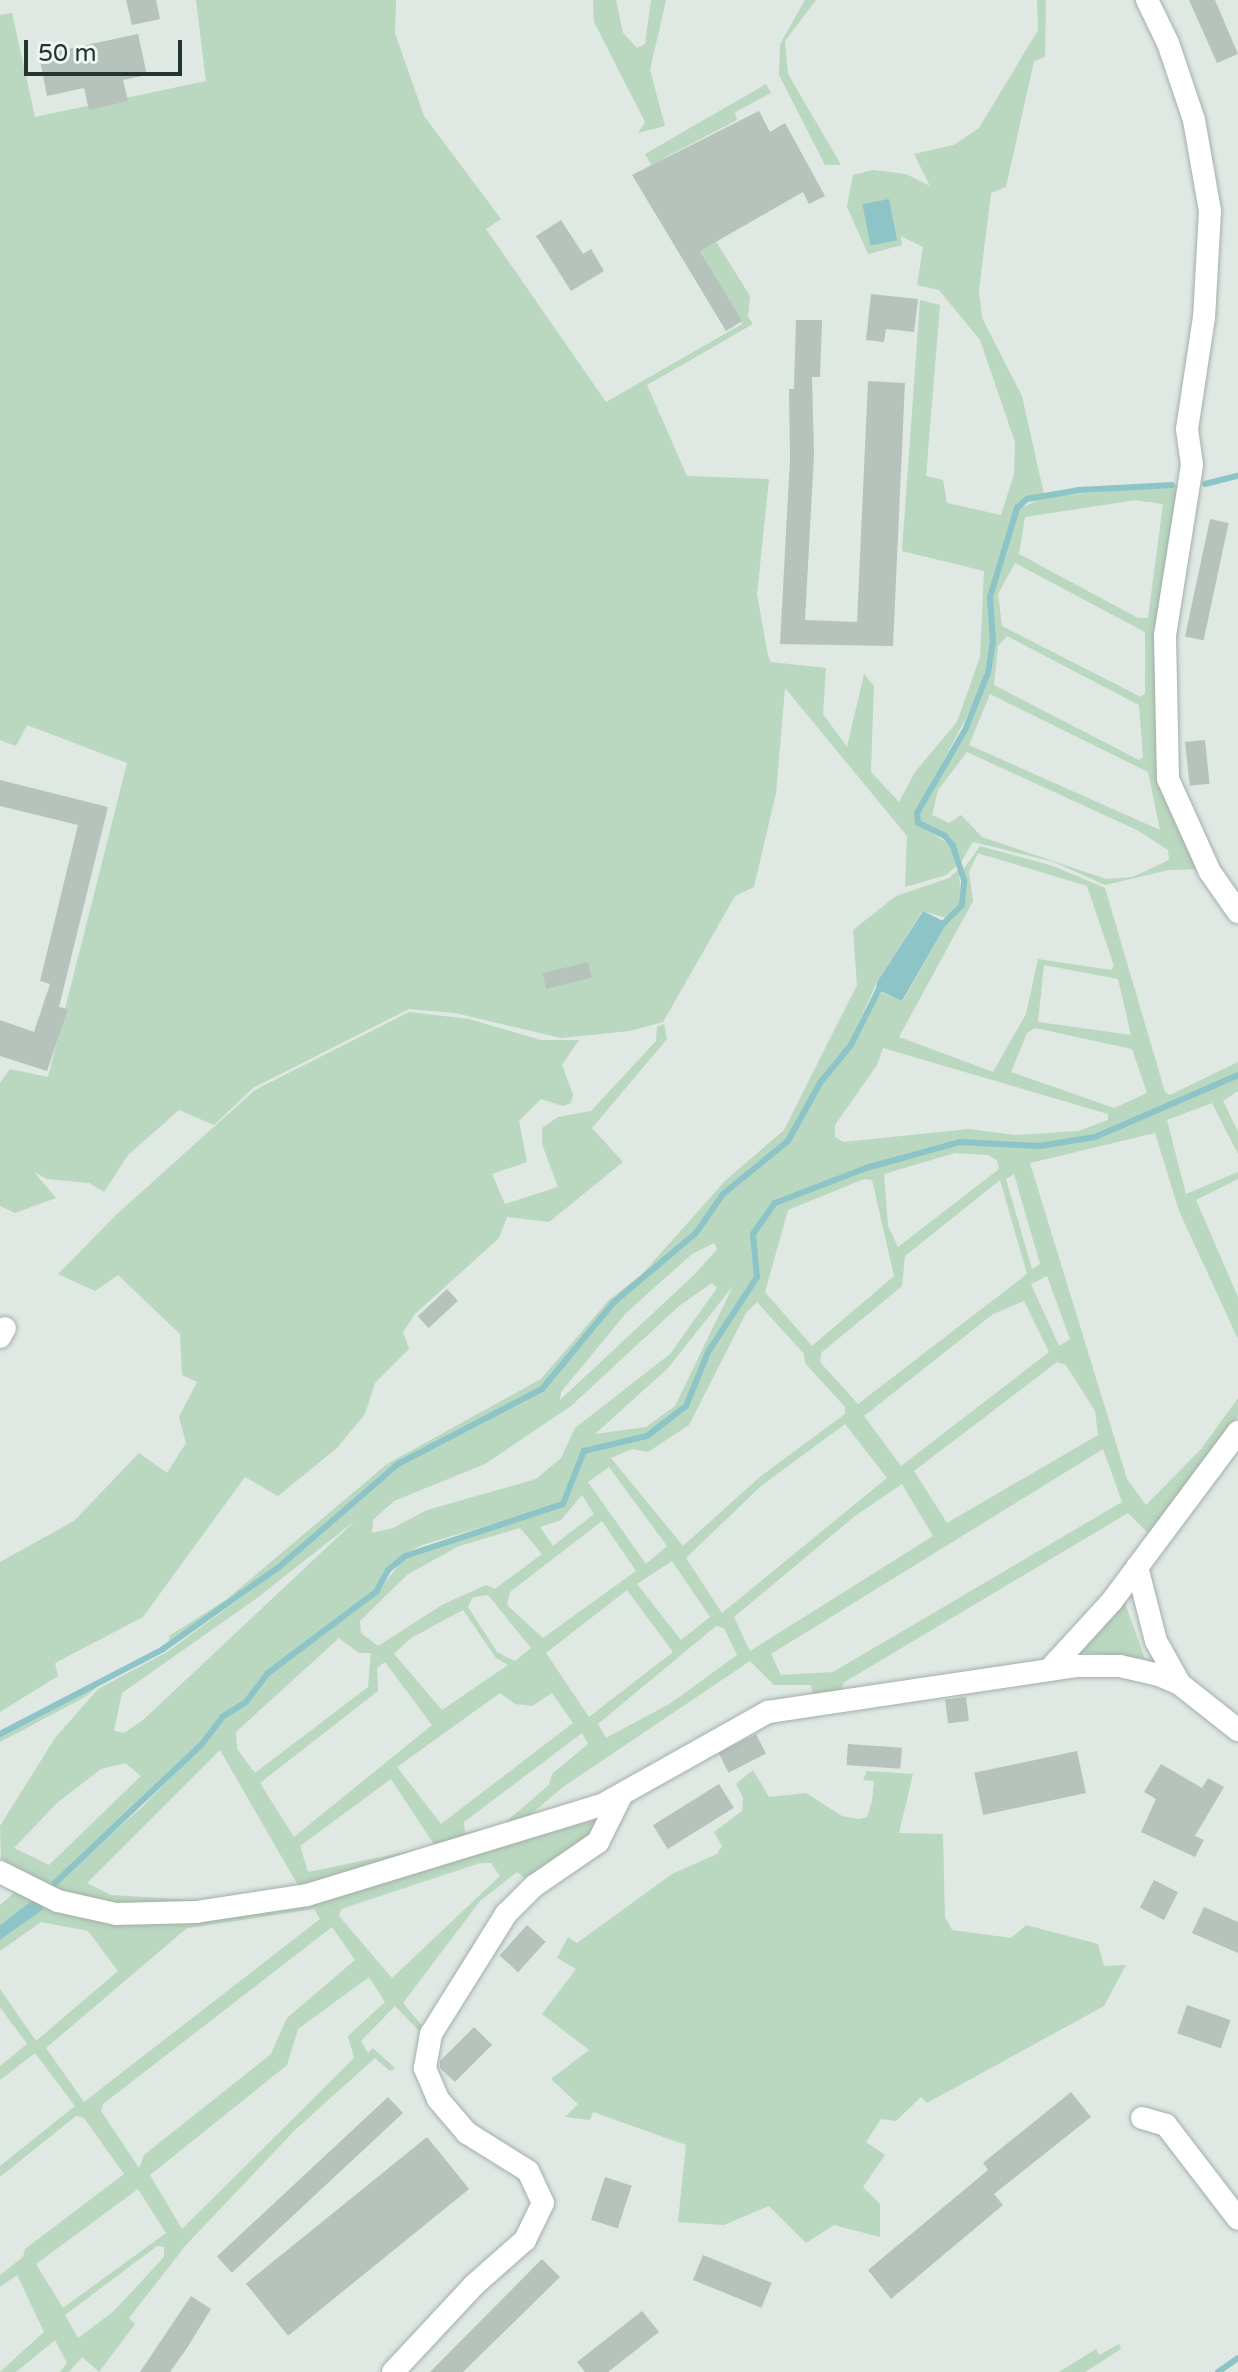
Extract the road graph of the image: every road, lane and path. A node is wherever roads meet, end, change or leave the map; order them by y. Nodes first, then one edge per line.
1 (1147, 0) edge
2 (1238, 912) edge
3 (1238, 1432) edge
4 (1137, 1567) junction
5 (1049, 1670) junction
6 (1181, 1685) junction
7 (1238, 1730) edge
8 (621, 1796) junction
9 (0, 1872) edge
10 (1142, 2118) dead end
11 (1238, 2219) edge
12 (393, 2372) edge

1 - 2 street
3 - 4 street
4 - 5 street
4 - 6 street
5 - 6 street
5 - 8 street
6 - 7 street
8 - 9 street
8 - 12 street
10 - 11 street

